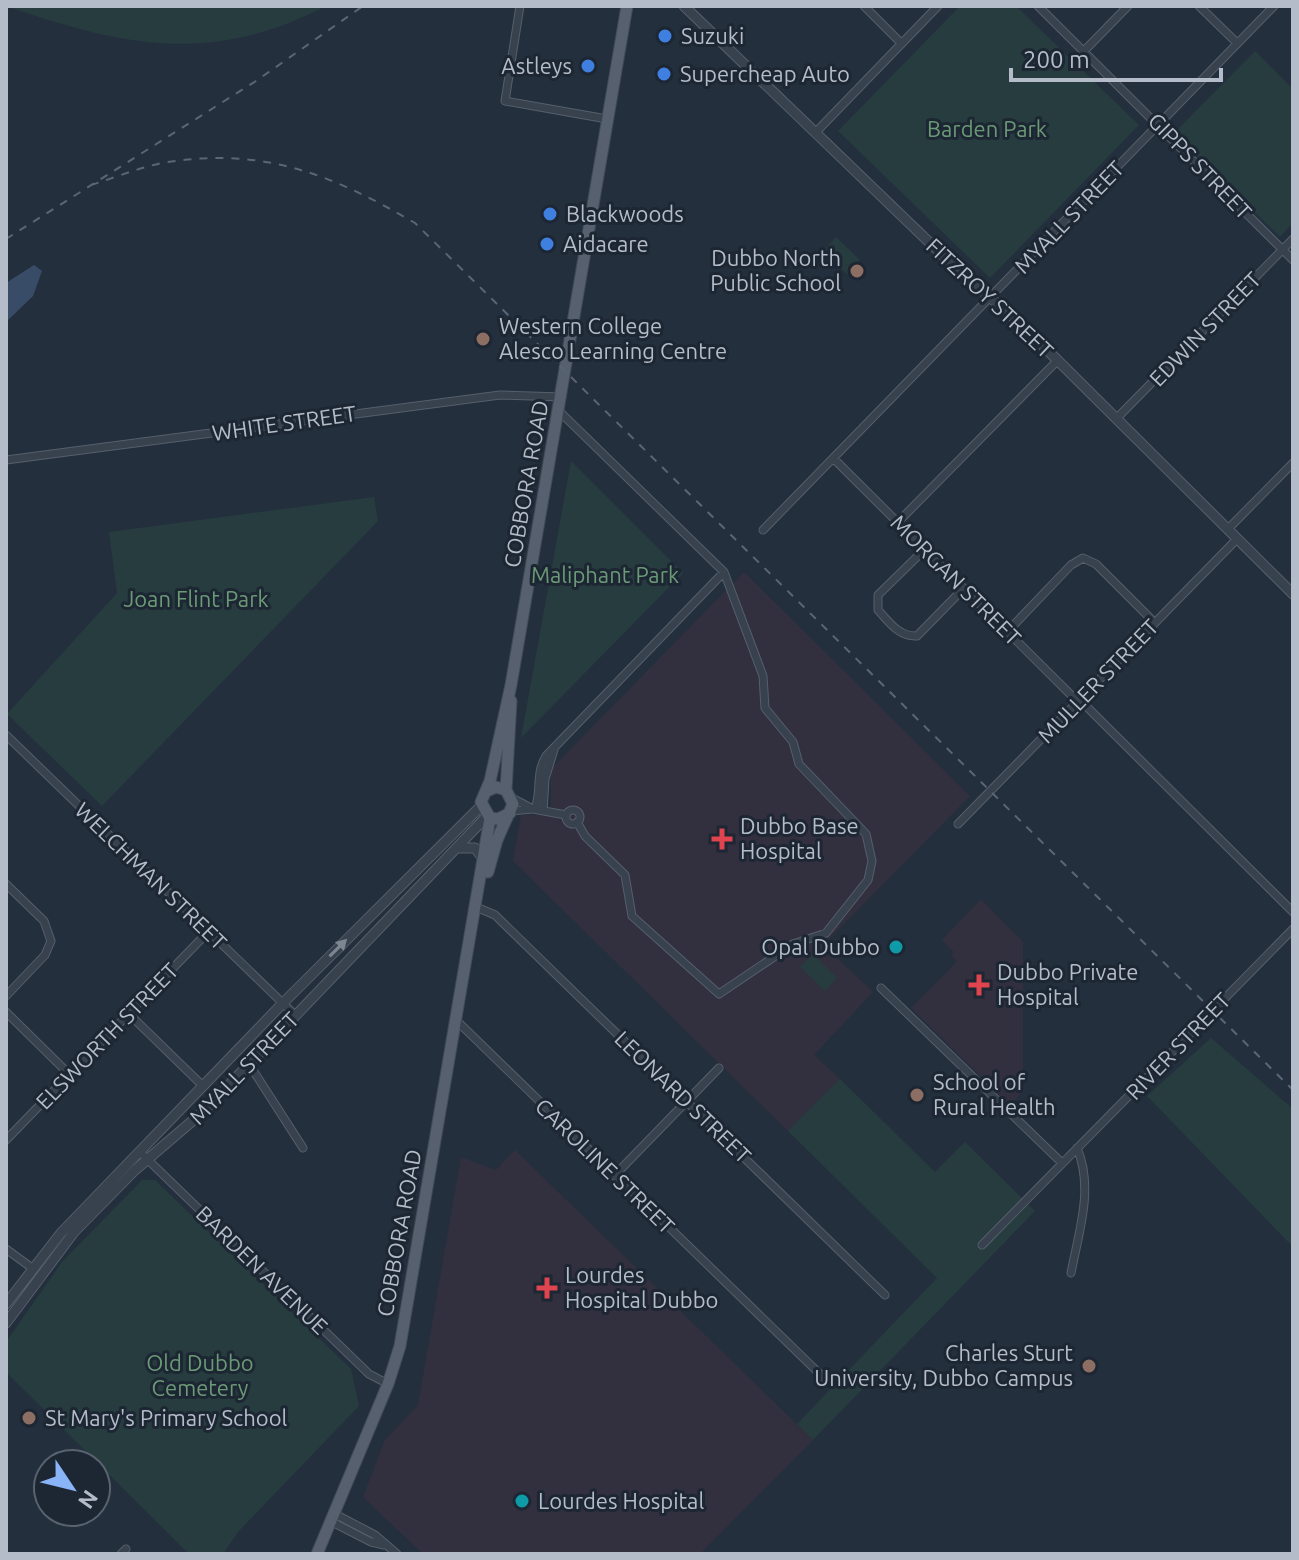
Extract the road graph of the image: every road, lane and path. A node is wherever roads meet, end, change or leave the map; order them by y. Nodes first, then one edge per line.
1 (520, 6) edge
2 (627, 6) edge
3 (684, 6) edge
4 (864, 6) edge
5 (938, 6) edge
6 (1038, 6) edge
7 (1128, 6) edge
8 (1199, 6) edge
9 (1274, 6) edge
10 (901, 43) junction
11 (1237, 43) junction
12 (1084, 51) junction
13 (607, 119) junction
14 (1158, 125) junction
15 (816, 132) junction
16 (1293, 239) edge
17 (1282, 250) junction
18 (1293, 260) edge
19 (991, 298) junction
20 (1058, 360) junction
21 (562, 397) junction
22 (560, 412) junction
23 (1116, 419) junction
24 (834, 459) junction
25 (6, 460) edge
26 (1293, 463) edge
27 (898, 522) junction
28 (1228, 529) junction
29 (763, 530) dead end
30 (1237, 539) junction
31 (925, 549) junction
32 (724, 572) junction
33 (964, 588) junction
34 (1293, 594) edge
35 (1155, 623) junction
36 (1008, 631) junction
37 (511, 685) junction
38 (1079, 701) junction
39 (6, 735) edge
40 (487, 791) junction
41 (510, 803) junction
42 (537, 810) junction
43 (486, 813) junction
44 (958, 824) dead end
45 (453, 852) junction
46 (484, 860) junction
47 (6, 884) edge
48 (476, 907) junction
49 (1293, 912) edge
50 (1293, 929) edge
51 (208, 932) junction
52 (881, 988) dead end
53 (6, 996) edge
54 (283, 1003) junction
55 (6, 1012) edge
56 (129, 1014) junction
57 (296, 1016) junction
58 (456, 1020) junction
59 (249, 1064) junction
60 (719, 1068) dead end
61 (70, 1075) junction
62 (203, 1086) junction
63 (686, 1101) junction
64 (6, 1140) edge
65 (303, 1148) dead end
66 (1077, 1148) junction
67 (143, 1155) junction
68 (1062, 1163) junction
69 (614, 1176) junction
70 (982, 1245) dead end
71 (6, 1249) edge
72 (32, 1268) junction
73 (1071, 1273) dead end
74 (885, 1295) dead end
75 (6, 1304) edge
76 (6, 1323) edge
77 (824, 1378) dead end
78 (388, 1384) junction
79 (332, 1516) junction
80 (317, 1554) edge
81 (397, 1554) edge

1 - 13 street
2 - 13 main road, COBBORA ROAD
3 - 15 street, FITZROY STREET
4 - 10 street
5 - 10 street
6 - 12 street, GIPPS STREET
7 - 12 street
8 - 11 street
9 - 11 street, MYALL STREET
10 - 15 street
11 - 14 street, MYALL STREET
12 - 14 street, GIPPS STREET
13 - 21 main road, COBBORA ROAD
14 - 17 street, GIPPS STREET
14 - 19 street, MYALL STREET
15 - 19 street, FITZROY STREET
16 - 17 street, EDWIN STREET
17 - 18 street, GIPPS STREET
17 - 23 street, EDWIN STREET
19 - 20 street, FITZROY STREET
19 - 24 street, MYALL STREET
20 - 23 street, FITZROY STREET
20 - 27 street
21 - 22 main road, COBBORA ROAD
21 - 25 street, WHITE STREET
22 - 32 street
22 - 37 main road, COBBORA ROAD
23 - 28 street, FITZROY STREET
24 - 27 street, MORGAN STREET
24 - 29 street, MYALL STREET
26 - 28 street
27 - 31 street, MORGAN STREET
28 - 30 street, FITZROY STREET
30 - 34 street, FITZROY STREET
30 - 35 street, MULLER STREET
31 - 33 street, MORGAN STREET
31 - 33 street
32 - 42 street
32 - 42 street
33 - 36 street, MORGAN STREET
35 - 36 street
35 - 38 street, MULLER STREET
36 - 38 street, MORGAN STREET
37 - 40 main road, COBBORA ROAD
37 - 41 main road, COBBORA ROAD
38 - 44 street, MULLER STREET
38 - 49 street, MORGAN STREET
39 - 51 street, WELCHMAN STREET
40 - 41 main road
40 - 43 main road, COBBORA ROAD
41 - 42 street
41 - 42 street
41 - 43 main road
41 - 48 main road, COBBORA ROAD
43 - 45 street, MYALL STREET
43 - 46 main road, COBBORA ROAD
54 -> 43 street, MYALL STREET
45 - 46 street
45 - 57 street, MYALL STREET
46 - 48 main road, COBBORA ROAD
47 - 53 street
48 - 58 main road, COBBORA ROAD
48 - 63 street, LEONARD STREET
50 - 66 street, RIVER STREET
51 - 54 street, WELCHMAN STREET
51 - 56 street, ELSWORTH STREET
52 - 68 street
54 - 57 street, WELCHMAN STREET
54 - 62 street, MYALL STREET
55 - 61 street
56 - 61 street, ELSWORTH STREET
56 - 62 street
57 - 59 street, MYALL STREET
58 - 69 street, CAROLINE STREET
58 - 78 main road, COBBORA ROAD
59 - 65 street
59 - 67 street, MYALL STREET
60 - 63 street
61 - 64 street, ELSWORTH STREET
62 - 67 street, MYALL STREET
63 - 69 street
63 - 74 street, LEONARD STREET
66 - 68 street, RIVER STREET
66 - 73 street
67 - 72 street, MYALL STREET
67 - 76 street, MYALL STREET
67 - 78 street, BARDEN AVENUE
68 - 70 street, RIVER STREET
69 - 77 street, CAROLINE STREET
71 - 72 street
72 - 75 street, MYALL STREET
78 - 79 main road, COBBORA ROAD
79 - 80 main road, COBBORA ROAD
79 - 81 street

